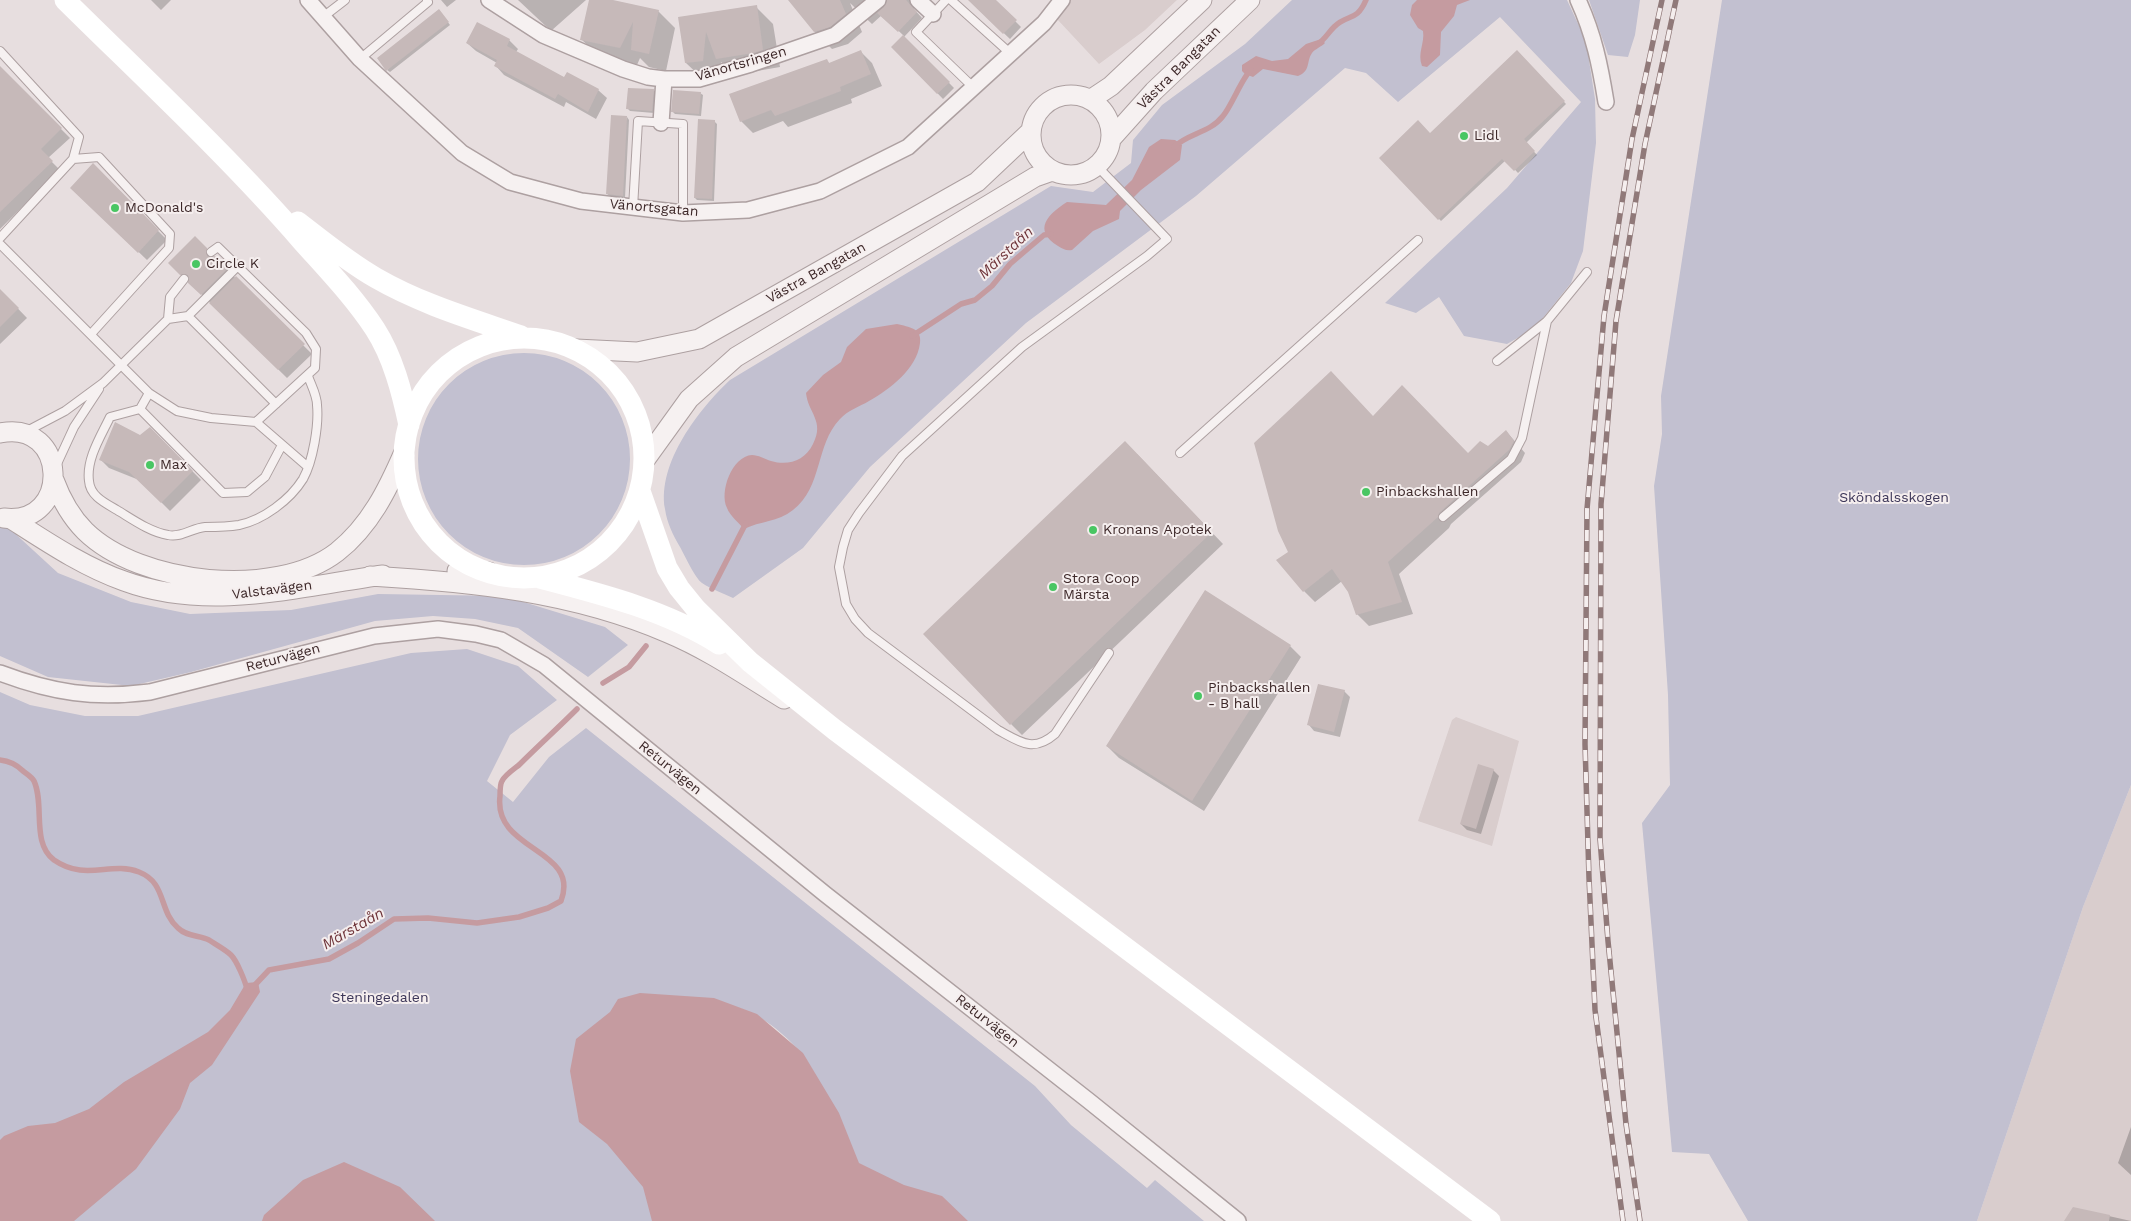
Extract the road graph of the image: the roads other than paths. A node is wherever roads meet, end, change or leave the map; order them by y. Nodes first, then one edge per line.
1 (65, 0) edge
2 (308, 0) edge
3 (345, 0) edge
4 (427, 0) edge
5 (489, 0) edge
6 (878, 0) edge
7 (918, 0) edge
8 (946, 0) edge
9 (952, 0) edge
10 (1062, 0) edge
11 (1202, 0) edge
12 (1250, 0) edge
13 (1578, 0) edge
14 (933, 14) junction
15 (323, 17) junction
16 (0, 51) edge
17 (1011, 54) junction
18 (360, 60) junction
19 (664, 80) junction
20 (974, 88) junction
21 (1090, 100) junction
22 (1606, 102) dead end
23 (661, 122) junction
24 (1031, 131) junction
25 (1111, 139) junction
26 (73, 159) junction
27 (1097, 166) junction
28 (1052, 170) junction
29 (259, 192) junction
30 (633, 208) junction
31 (683, 213) junction
32 (0, 238) edge
33 (1418, 240) dead end
34 (0, 244) edge
35 (211, 252) dead end
36 (237, 267) junction
37 (1587, 272) dead end
38 (184, 279) dead end
39 (188, 316) junction
40 (168, 320) junction
41 (1547, 321) junction
42 (91, 334) junction
43 (526, 337) junction
44 (576, 349) junction
45 (1497, 361) dead end
46 (122, 364) junction
47 (308, 376) junction
48 (102, 383) junction
49 (149, 393) junction
50 (276, 404) junction
51 (140, 409) junction
52 (256, 422) junction
53 (409, 424) junction
54 (1, 432) edge
55 (22, 433) junction
56 (282, 445) junction
57 (404, 452) junction
58 (1180, 453) dead end
59 (644, 460) junction
60 (308, 467) junction
61 (54, 475) junction
62 (640, 491) junction
63 (1444, 517) dead end
64 (6, 518) edge
65 (489, 572) junction
66 (370, 576) junction
67 (534, 577) junction
68 (1109, 653) dead end
69 (750, 662) junction
70 (0, 672) edge
71 (835, 730) junction
72 (1238, 1221) edge
73 (1490, 1221) edge

1 - 29 main road
2 - 15 street, Vänortsgatan
3 - 15 lane
4 - 18 lane
5 - 19 street, Vänortsringen
6 - 19 street, Vänortsringen
7 - 14 street
8 - 14 lane
9 - 17 lane
10 - 17 street, Vänortsgatan
11 - 21 street
12 - 25 street, Västra Bangatan
13 - 22 street
14 - 20 lane
15 - 18 street, Vänortsgatan
16 - 26 lane
17 - 20 street, Vänortsgatan
18 - 30 street, Vänortsgatan
19 - 23 street
20 - 31 street, Vänortsgatan
21 - 24 street, Västra Bangatan
21 - 25 street
23 - 30 lane
23 - 31 lane
24 - 28 street
24 - 44 street, Västra Bangatan
25 - 27 street, Västra Bangatan
26 - 32 lane
26 - 42 lane
27 - 28 street
27 - 68 lane
28 - 59 street, Västra Bangatan
29 - 43 main road
29 - 53 main road
30 - 31 street, Vänortsgatan
33 - 58 lane
34 - 42 lane
35 - 36 lane
36 - 39 lane
36 - 47 lane
37 - 41 lane
38 - 40 lane
39 - 40 lane
39 - 50 lane
40 - 46 lane
41 - 45 lane
41 - 63 lane
42 - 46 lane
43 - 44 main road
43 - 53 main road
44 - 59 main road
46 - 48 lane
46 - 49 lane
47 - 50 lane
47 - 60 lane
48 - 55 lane
48 - 61 lane
49 - 51 lane
49 - 52 lane
50 - 52 lane
51 - 56 lane
51 - 60 lane
52 - 56 lane
53 - 57 main road
54 - 55 street
55 - 61 street, Valstavägen
56 - 60 lane
57 - 61 street, Valstavägen
57 - 65 main road
59 - 62 main road
61 - 64 street
62 - 67 main road
62 - 69 main road
64 - 66 street, Valstavägen
65 - 66 street, Valstavägen
65 - 67 main road
66 - 71 street
67 - 69 main road
69 - 71 main road
70 - 72 street, Returvägen
71 - 73 main road

